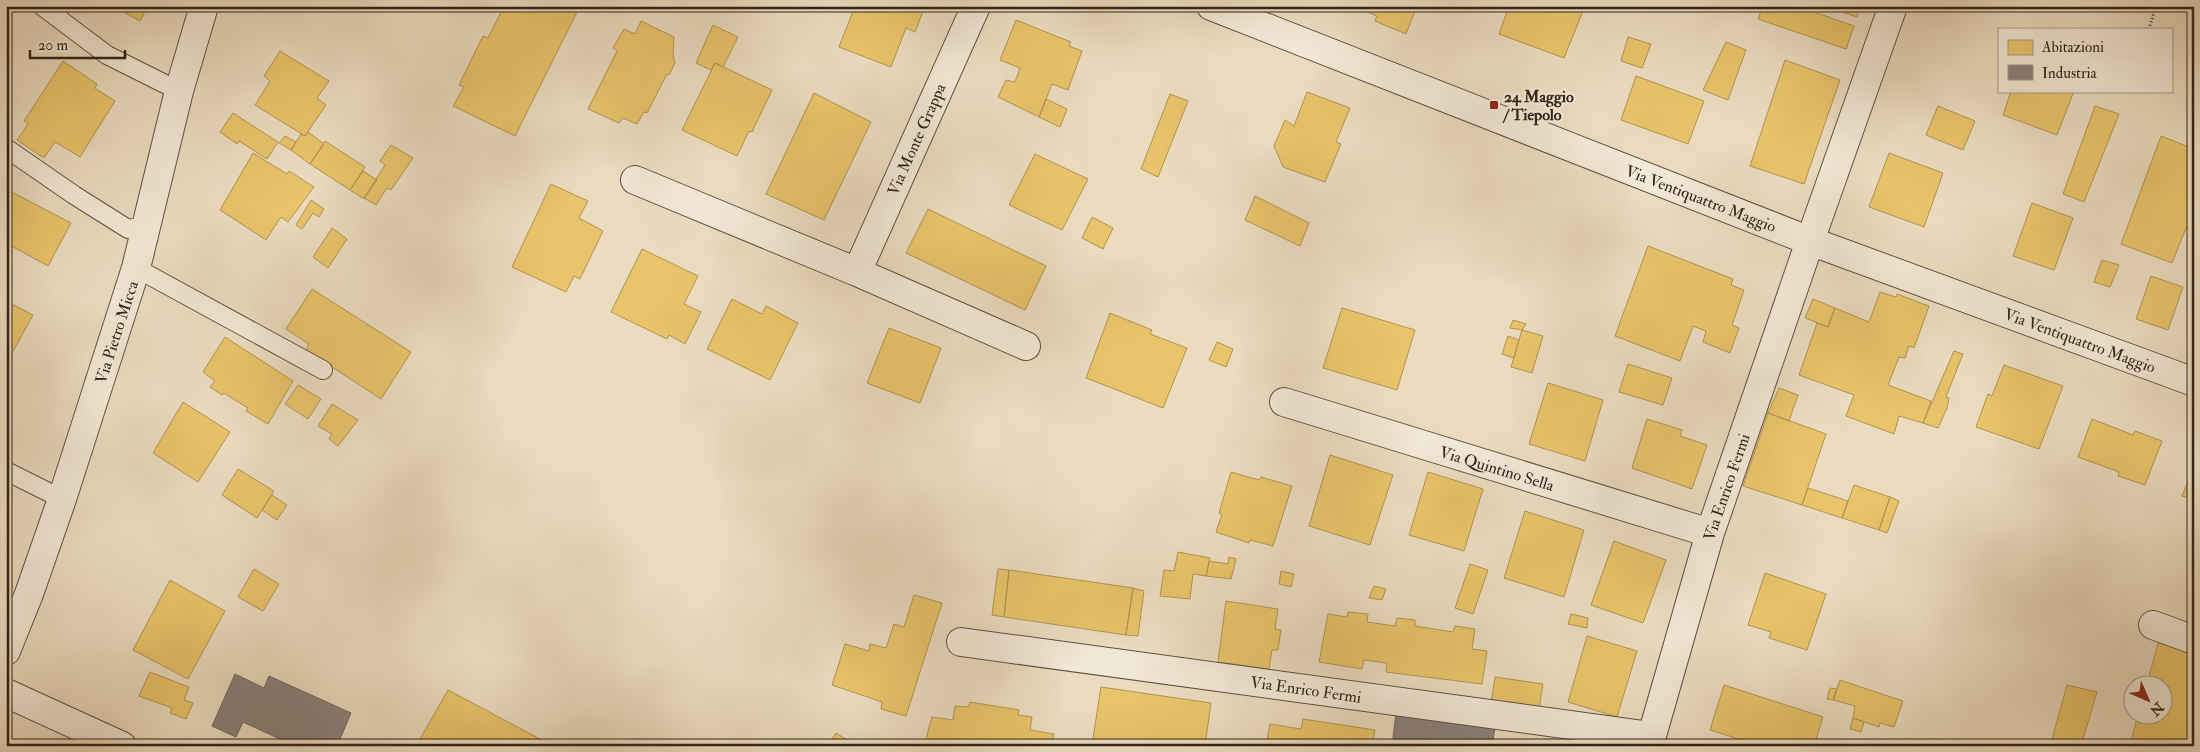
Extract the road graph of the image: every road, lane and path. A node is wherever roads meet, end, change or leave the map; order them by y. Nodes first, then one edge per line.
1 (42, 6) edge
2 (204, 6) edge
3 (976, 6) edge
4 (1211, 6) edge
5 (1893, 6) edge
6 (2156, 6) edge
7 (2149, 28) edge
8 (179, 91) junction
9 (6, 148) edge
10 (635, 180) dead end
11 (146, 226) junction
12 (1810, 241) junction
13 (136, 268) junction
14 (857, 272) junction
15 (1026, 346) dead end
16 (323, 370) dead end
17 (2194, 382) edge
18 (1284, 402) dead end
19 (6, 471) edge
20 (62, 499) junction
21 (1710, 533) junction
22 (2153, 626) dead end
23 (2194, 640) edge
24 (961, 642) dead end
25 (6, 651) edge
26 (6, 694) edge
27 (1650, 741) edge
28 (122, 746) edge

1 - 8 lane
2 - 8 street, Via Pietro Micca
3 - 14 street, Via Monte Grappa
4 - 12 street, Via Ventiquattro Maggio
5 - 12 street, Via Enrico Fermi
6 - 7 path
8 - 11 street, Via Pietro Micca
9 - 11 lane
10 - 14 street
11 - 13 street, Via Pietro Micca
12 - 17 street, Via Ventiquattro Maggio
12 - 21 street, Via Enrico Fermi
13 - 16 lane
13 - 20 street, Via Pietro Micca
14 - 15 street
18 - 21 street, Via Quintino Sella
19 - 20 lane
20 - 25 street, Via Pietro Micca
21 - 27 street, Via Enrico Fermi
22 - 23 street
24 - 27 street, Via Enrico Fermi
26 - 28 street

